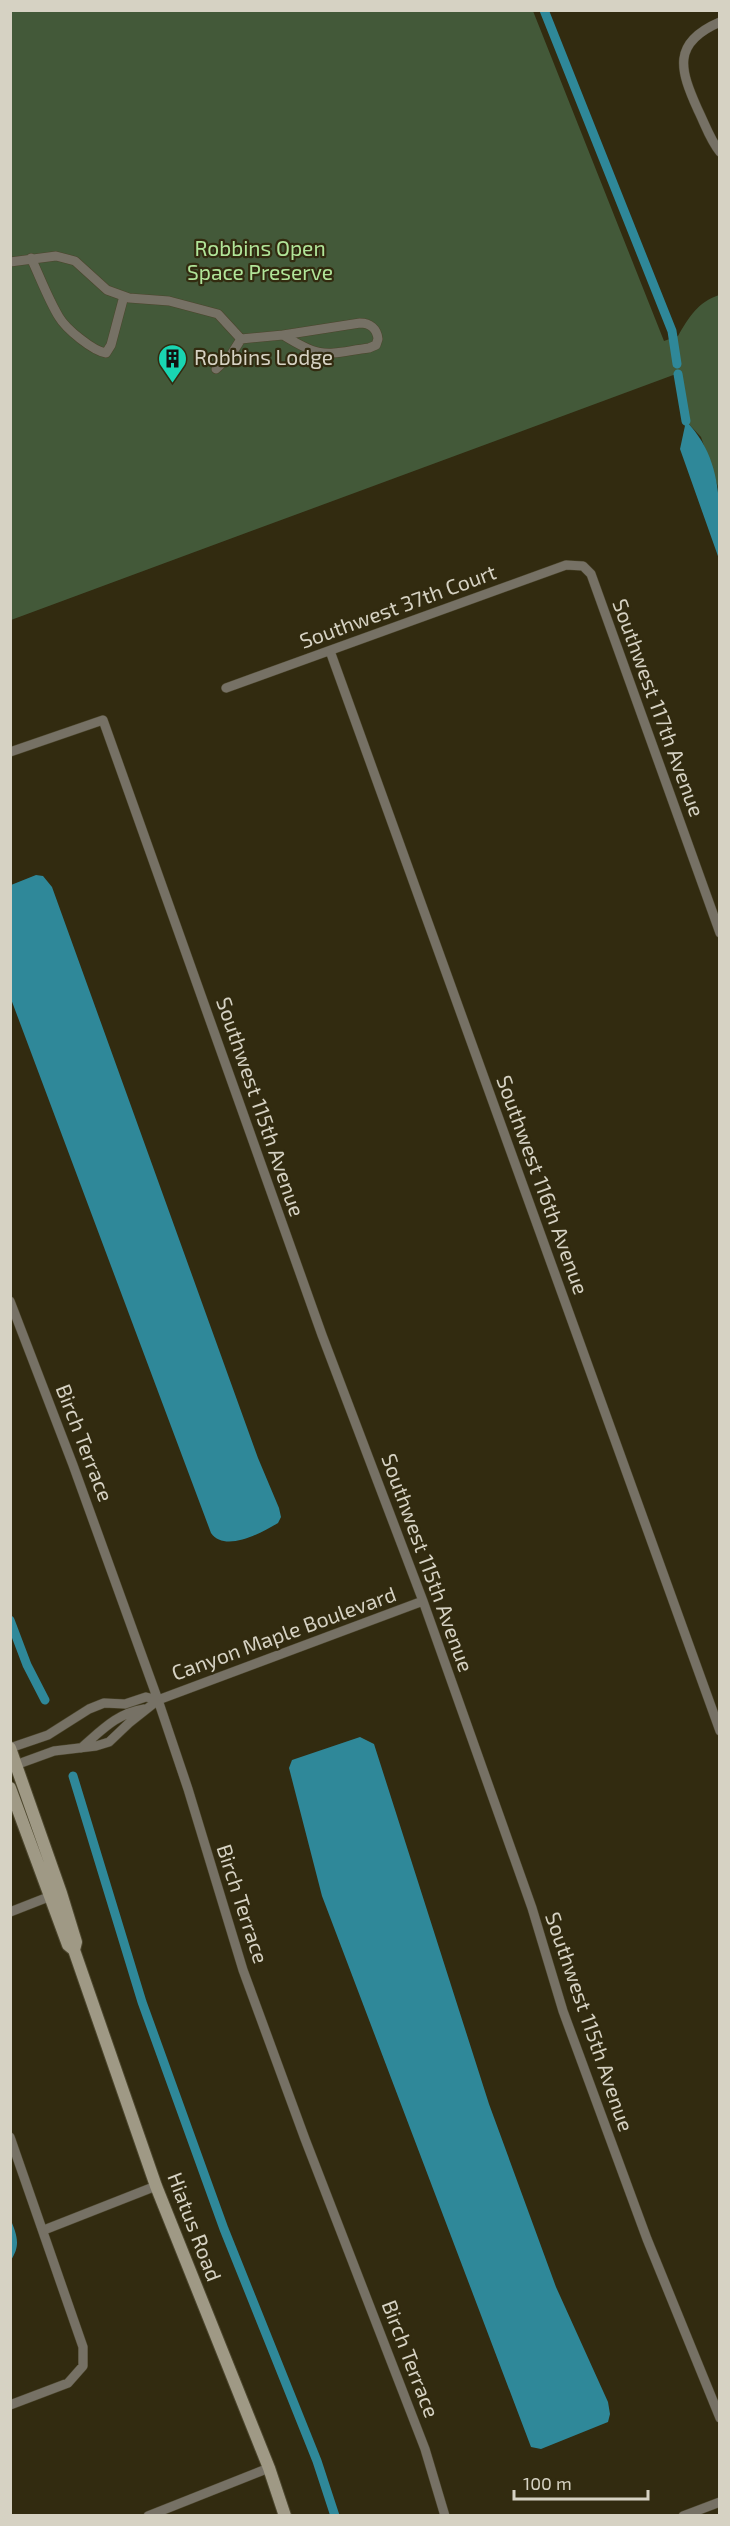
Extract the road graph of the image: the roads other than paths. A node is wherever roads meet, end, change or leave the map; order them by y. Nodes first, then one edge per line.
1 (720, 22) edge
2 (720, 152) edge
3 (31, 258) junction
4 (10, 262) edge
5 (124, 296) junction
6 (283, 335) junction
7 (241, 339) junction
8 (216, 369) dead end
9 (583, 566) joint
10 (330, 651) junction
11 (226, 688) dead end
12 (10, 752) edge
13 (720, 933) edge
14 (10, 1301) edge
15 (423, 1602) junction
16 (158, 1700) junction
17 (104, 1703) junction
18 (147, 1708) junction
19 (115, 1719) junction
20 (720, 1731) edge
21 (10, 1748) edge
22 (81, 1748) junction
23 (14, 1765) edge
24 (10, 1788) edge
25 (56, 1894) junction
26 (10, 1912) edge
27 (10, 2137) edge
28 (156, 2186) junction
29 (44, 2230) junction
30 (10, 2405) edge
31 (720, 2418) edge
32 (269, 2468) junction
33 (720, 2502) edge
34 (148, 2516) edge
35 (285, 2516) edge
36 (445, 2516) edge
37 (682, 2516) edge

1 - 2 street
3 - 4 street
3 - 5 street
3 - 5 street
5 - 7 street
6 - 6 street
6 - 7 street
7 - 8 street
9 - 10 street, Southwest 37th Court
9 - 13 street, Southwest 117th Avenue
10 - 11 street, Southwest 37th Court
10 - 20 street, Southwest 116th Avenue
12 - 15 street, Southwest 115th Avenue
14 - 16 street, Birch Terrace
15 - 16 street, Canyon Maple Boulevard
15 - 31 street, Southwest 115th Avenue
16 - 17 street, Canyon Maple Boulevard
16 - 18 street, Canyon Maple Boulevard
16 - 36 street, Birch Terrace
17 - 19 street
17 - 21 street, Canyon Maple Boulevard
18 - 19 street, Canyon Maple Boulevard
18 - 22 street, Canyon Maple Boulevard
19 - 22 street, Canyon Maple Boulevard
21 - 23 street, Hiatus Road
22 - 23 street, Canyon Maple Boulevard
23 - 25 street, Hiatus Road
24 - 25 street, Hiatus Road
25 - 26 street
25 - 28 street, Hiatus Road
27 - 29 street
28 - 29 street
28 - 32 street, Hiatus Road
29 - 30 street
32 - 34 street
32 - 35 street, Hiatus Road
33 - 37 street

